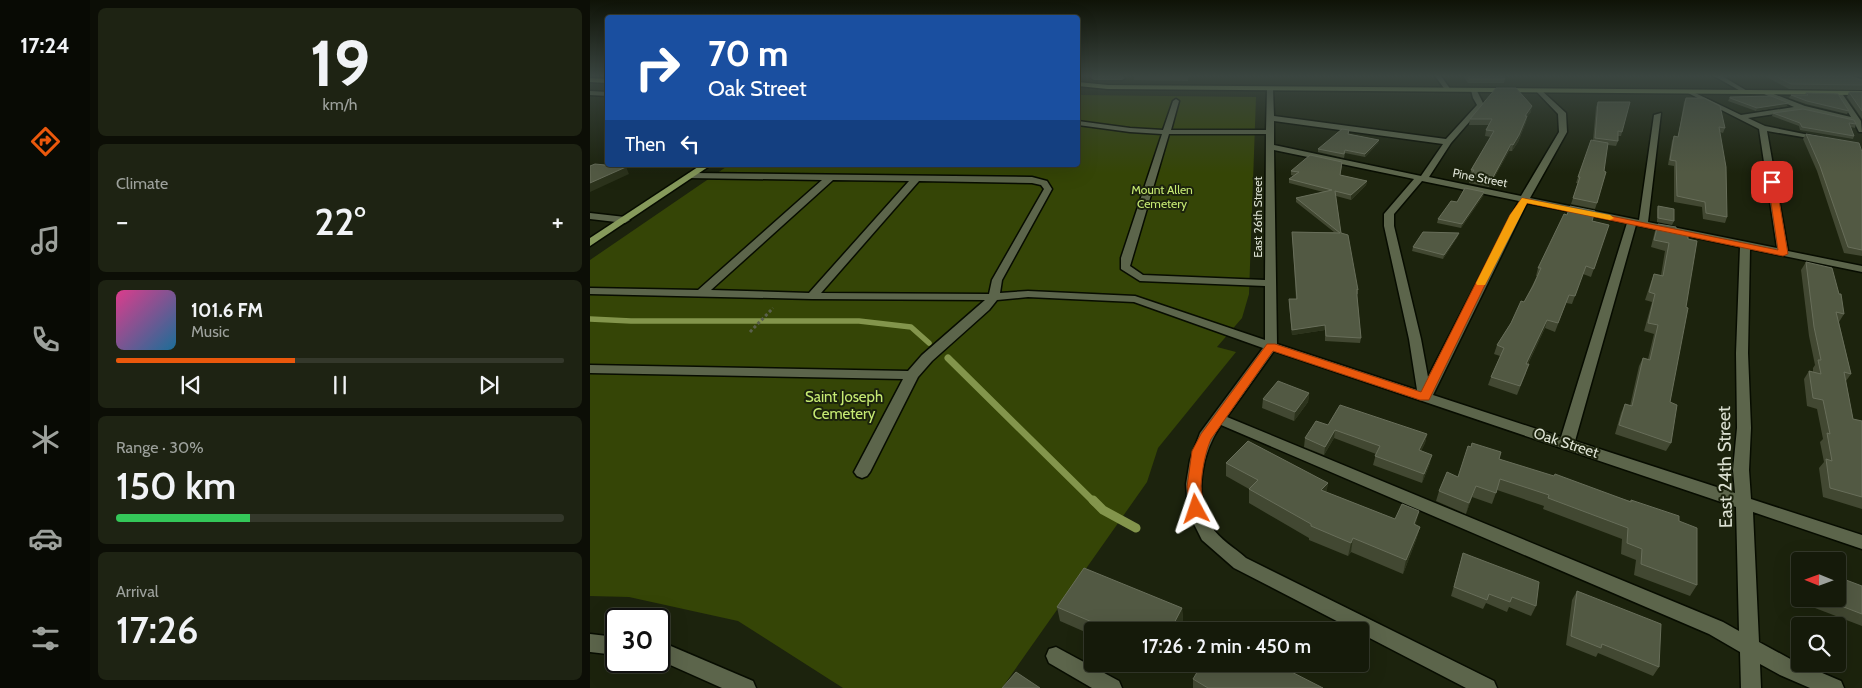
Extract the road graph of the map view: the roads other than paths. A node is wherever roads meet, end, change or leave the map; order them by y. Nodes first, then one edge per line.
1 (1174, 108) edge
2 (1270, 108) edge
3 (1479, 108) edge
4 (1557, 108) edge
5 (1722, 108) edge
6 (1803, 108) joint
7 (1849, 108) edge
8 (1658, 115) dead end
9 (1740, 117) junction
10 (1270, 118) junction
11 (1857, 121) junction
12 (1080, 123) edge
13 (1763, 128) junction
14 (1862, 130) edge
15 (1167, 132) junction
16 (1270, 132) junction
17 (1826, 139) edge
18 (1448, 142) junction
19 (1270, 147) junction
20 (704, 167) edge
21 (690, 176) junction
22 (830, 178) junction
23 (916, 179) junction
24 (1421, 179) junction
25 (1525, 200) junction
26 (590, 216) edge
27 (624, 220) junction
28 (1637, 223) junction
29 (590, 244) edge
30 (1745, 246) junction
31 (1783, 254) junction
32 (1862, 269) edge
33 (1270, 284) junction
34 (590, 291) edge
35 (701, 293) junction
36 (812, 296) junction
37 (994, 297) junction
38 (1271, 346) junction
39 (590, 369) edge
40 (912, 375) junction
41 (1425, 398) junction
42 (1219, 419) junction
43 (1567, 443) junction
44 (862, 472) dead end
45 (1743, 503) junction
46 (1862, 542) edge
47 (590, 643) edge
48 (605, 645) edge
49 (1750, 648) junction
50 (670, 655) edge
51 (1056, 656) dead end
52 (746, 688) edge
53 (1112, 688) edge
54 (1487, 688) edge
55 (1751, 688) edge
56 (1834, 688) edge

1 - 15 street
2 - 10 street, East 26th Street
3 - 18 street
4 - 25 street
5 - 9 street
6 - 9 street
6 - 11 street
7 - 11 street
8 - 28 street
9 - 13 street
10 - 16 street, East 26th Street
10 - 18 street
11 - 14 street
12 - 15 street
13 - 17 street
13 - 31 street
15 - 16 street
15 - 33 street
16 - 19 street, East 26th Street
18 - 24 street
19 - 24 street, Pine Street
19 - 33 street, East 26th Street
20 - 21 main road
21 - 22 street
21 - 27 main road
22 - 23 street
22 - 35 street
23 - 36 street
23 - 37 street
24 - 25 street, Pine Street
24 - 41 street
25 - 28 street, Pine Street
25 - 41 street
26 - 27 street
27 - 29 main road
28 - 30 street, Pine Street
28 - 43 street
30 - 31 street, Pine Street
30 - 45 street, East 24th Street
31 - 32 street, Pine Street
33 - 38 street, East 26th Street
34 - 35 street, Oak Street
35 - 36 street, Oak Street
36 - 37 street, Oak Street
37 - 38 street, Oak Street
37 - 40 street
38 - 41 street, Oak Street
38 - 42 street
39 - 40 street
40 - 44 street
41 - 43 street, Oak Street
42 - 49 street
42 - 54 street
43 - 45 street, Oak Street
45 - 46 street, Oak Street
45 - 49 street, East 24th Street
47 - 48 street
49 - 55 street, East 24th Street
49 - 56 street
50 - 52 street
51 - 53 street

